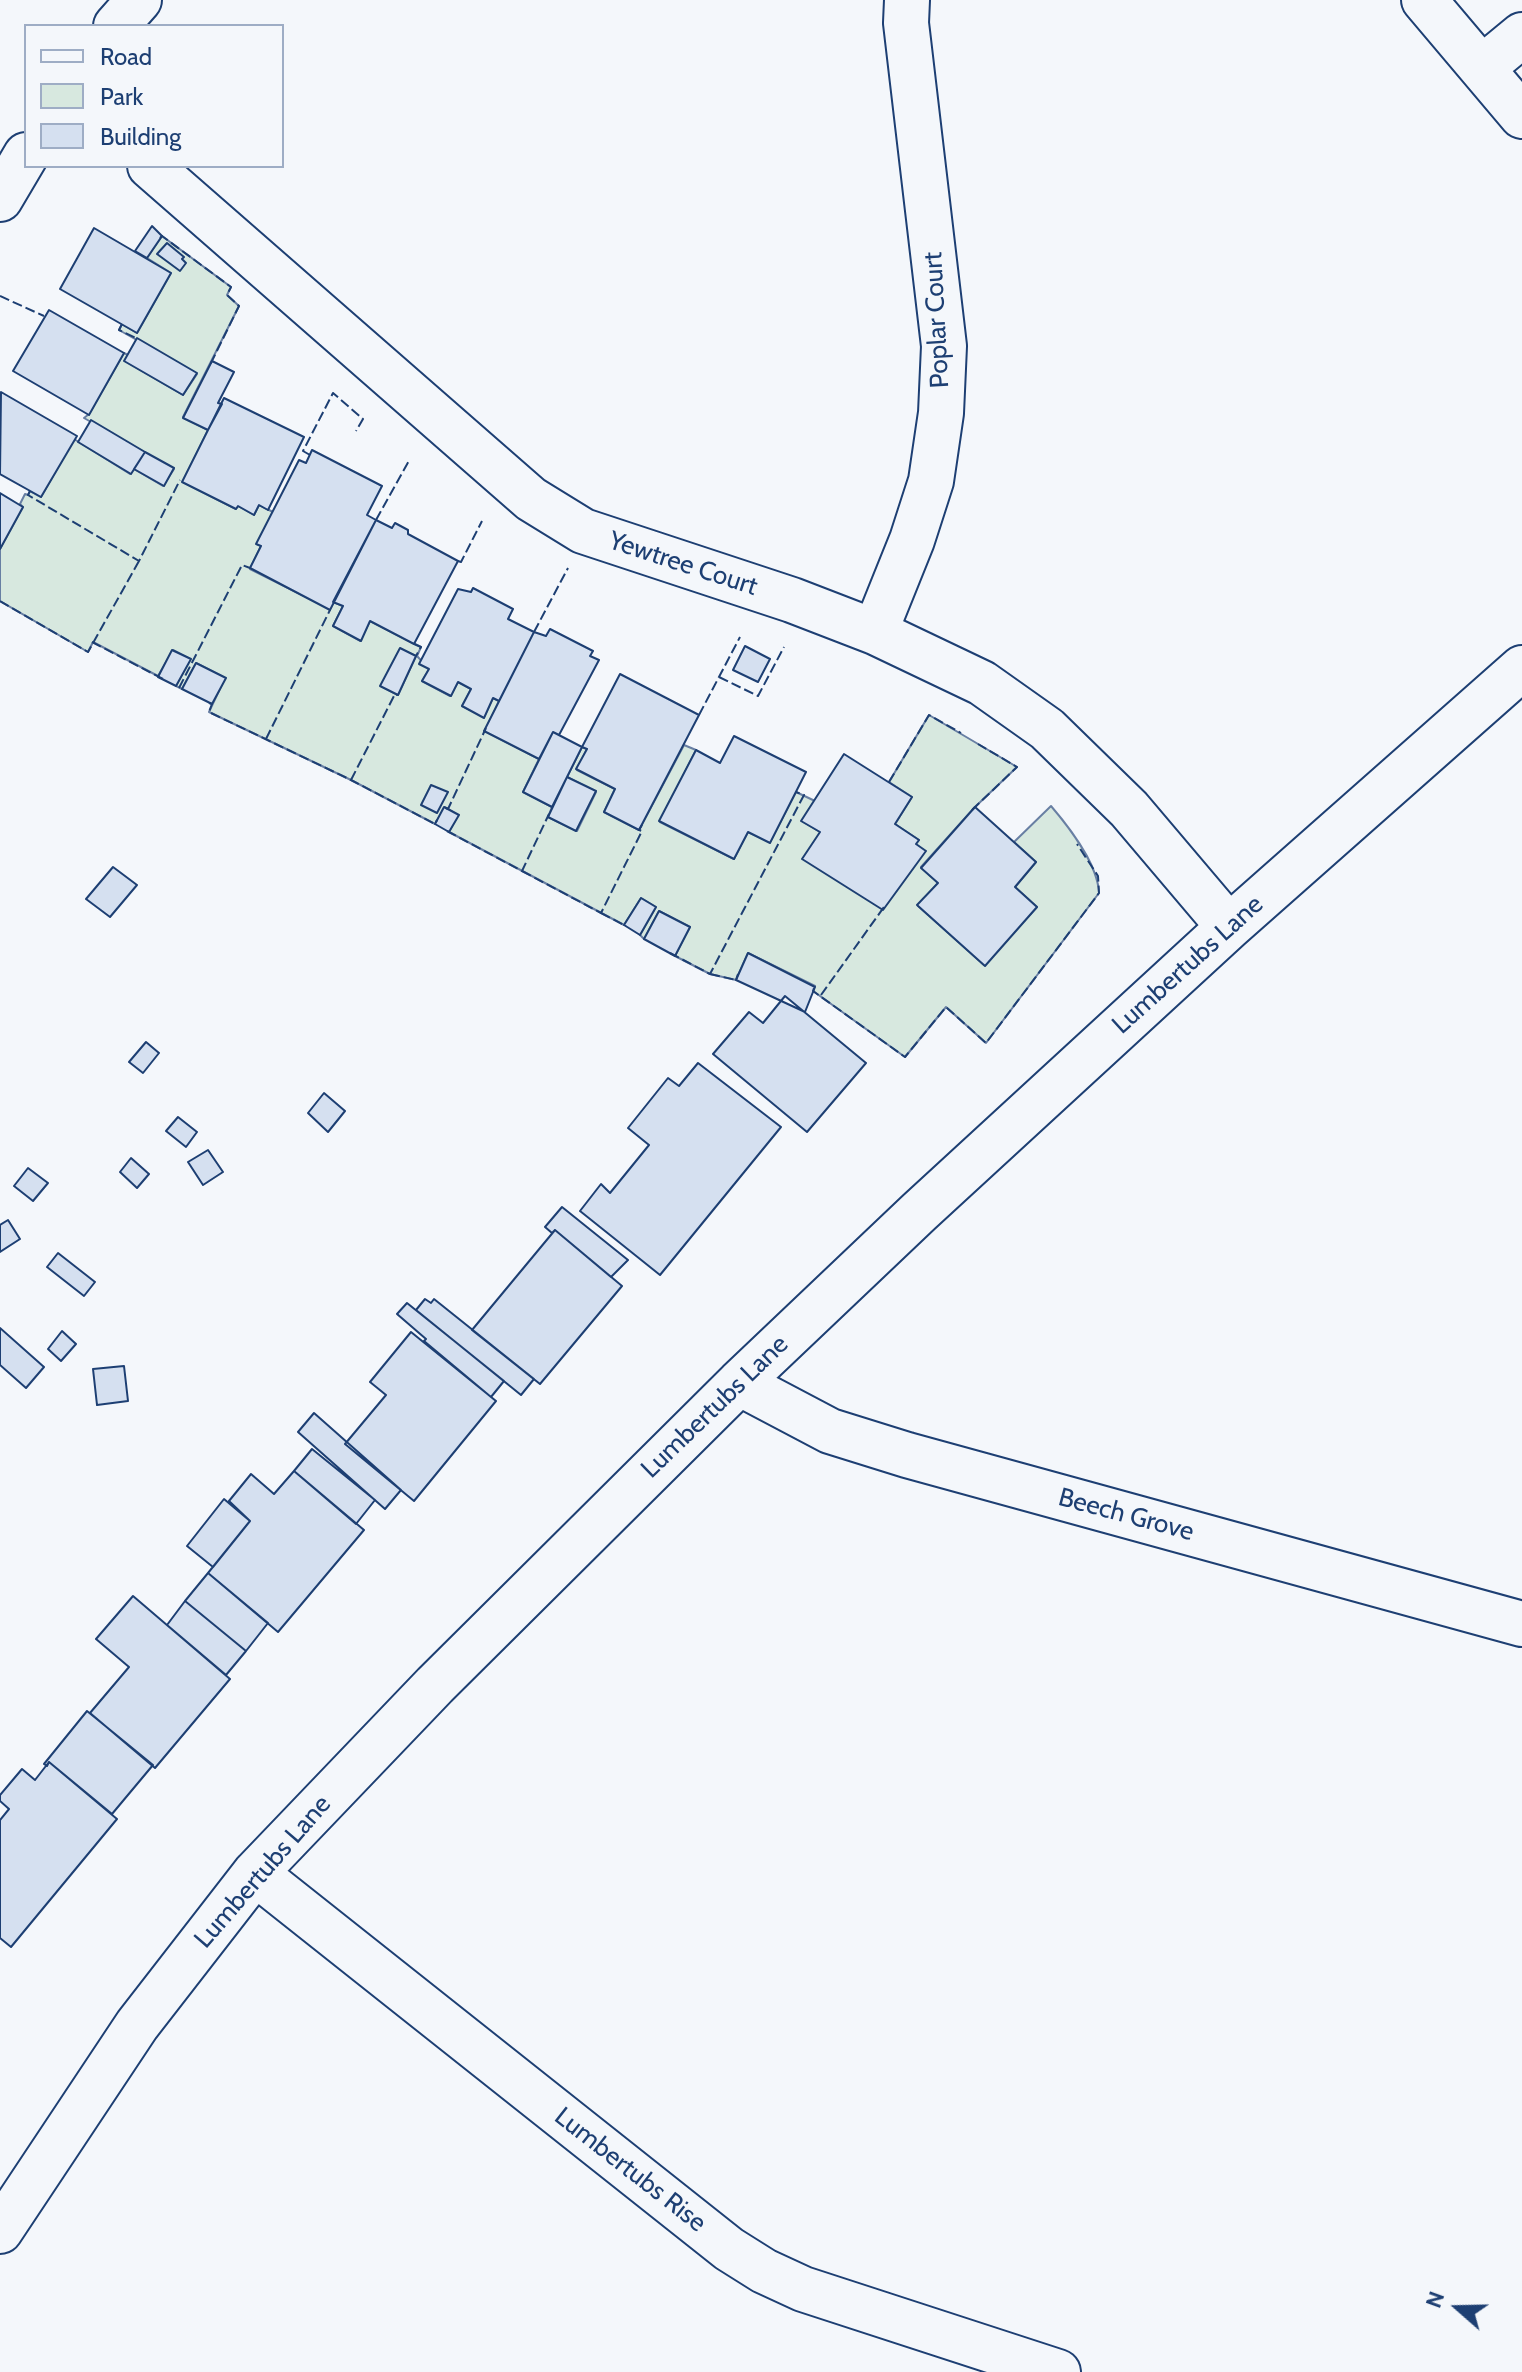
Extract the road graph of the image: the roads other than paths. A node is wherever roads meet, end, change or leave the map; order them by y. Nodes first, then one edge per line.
1 (139, 0) edge
2 (907, 0) edge
3 (1424, 0) edge
4 (118, 24) edge
5 (1522, 35) edge
6 (1482, 68) junction
7 (1522, 116) edge
8 (24, 158) edge
9 (152, 168) edge
10 (0, 199) edge
11 (875, 632) junction
12 (1522, 668) edge
13 (1229, 927) junction
14 (739, 1383) junction
15 (1522, 1624) edge
16 (255, 1873) junction
17 (0, 2231) edge
18 (1058, 2372) edge

1 - 4 street
2 - 11 street, Poplar Court
3 - 6 street
5 - 6 street
6 - 7 street
8 - 10 street
9 - 11 street, Yewtree Court
11 - 13 street, Yewtree Court
12 - 13 street, Lumbertubs Lane
13 - 14 street, Lumbertubs Lane
14 - 15 street, Beech Grove
14 - 16 street, Lumbertubs Lane
16 - 17 street, Lumbertubs Lane
16 - 18 street, Lumbertubs Rise

